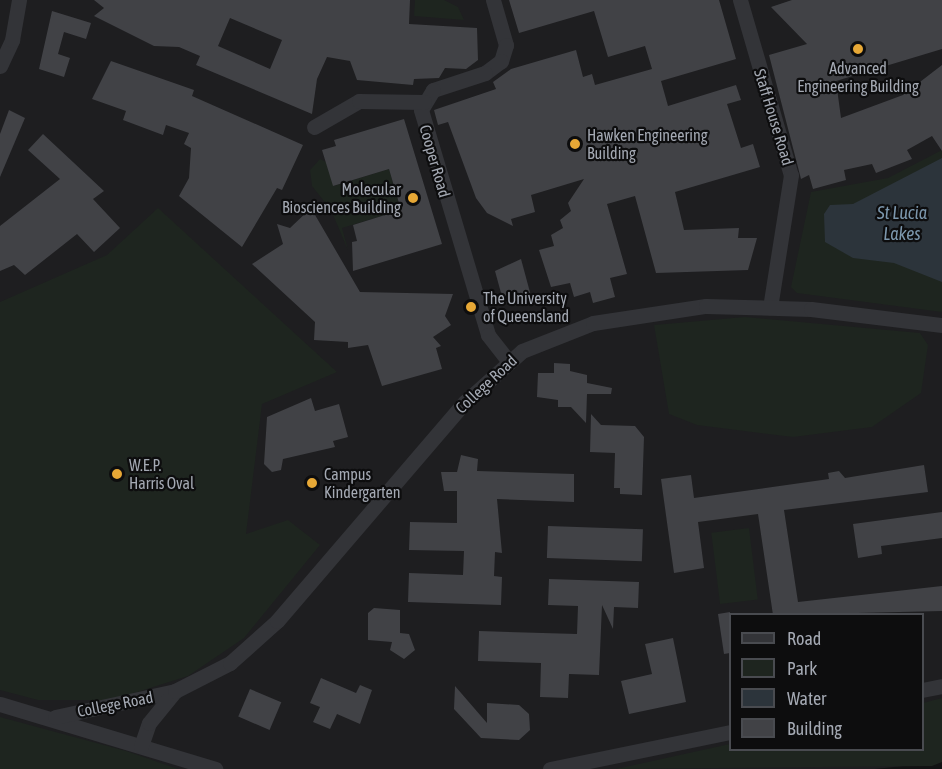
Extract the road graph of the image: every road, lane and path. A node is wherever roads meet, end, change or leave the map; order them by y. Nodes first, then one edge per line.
1 (19, 0) edge
2 (493, 0) edge
3 (740, 0) edge
4 (0, 66) edge
5 (424, 102) junction
6 (314, 128) dead end
7 (770, 307) junction
8 (942, 325) edge
9 (508, 361) junction
10 (942, 686) edge
11 (924, 690) edge
12 (175, 692) junction
13 (0, 704) edge
14 (55, 717) junction
15 (729, 732) edge
16 (141, 746) junction
17 (215, 769) edge
18 (550, 769) edge

1 - 4 street
2 - 5 street, Cooper Road
3 - 7 street, Staff House Road
5 - 6 street
5 - 9 street, Cooper Road
7 - 8 street, College Road
7 - 9 street, College Road
9 - 12 street, College Road
10 - 11 street
12 - 14 street, College Road
12 - 16 street, College Road
13 - 14 street
14 - 16 street
15 - 18 street
16 - 17 street

